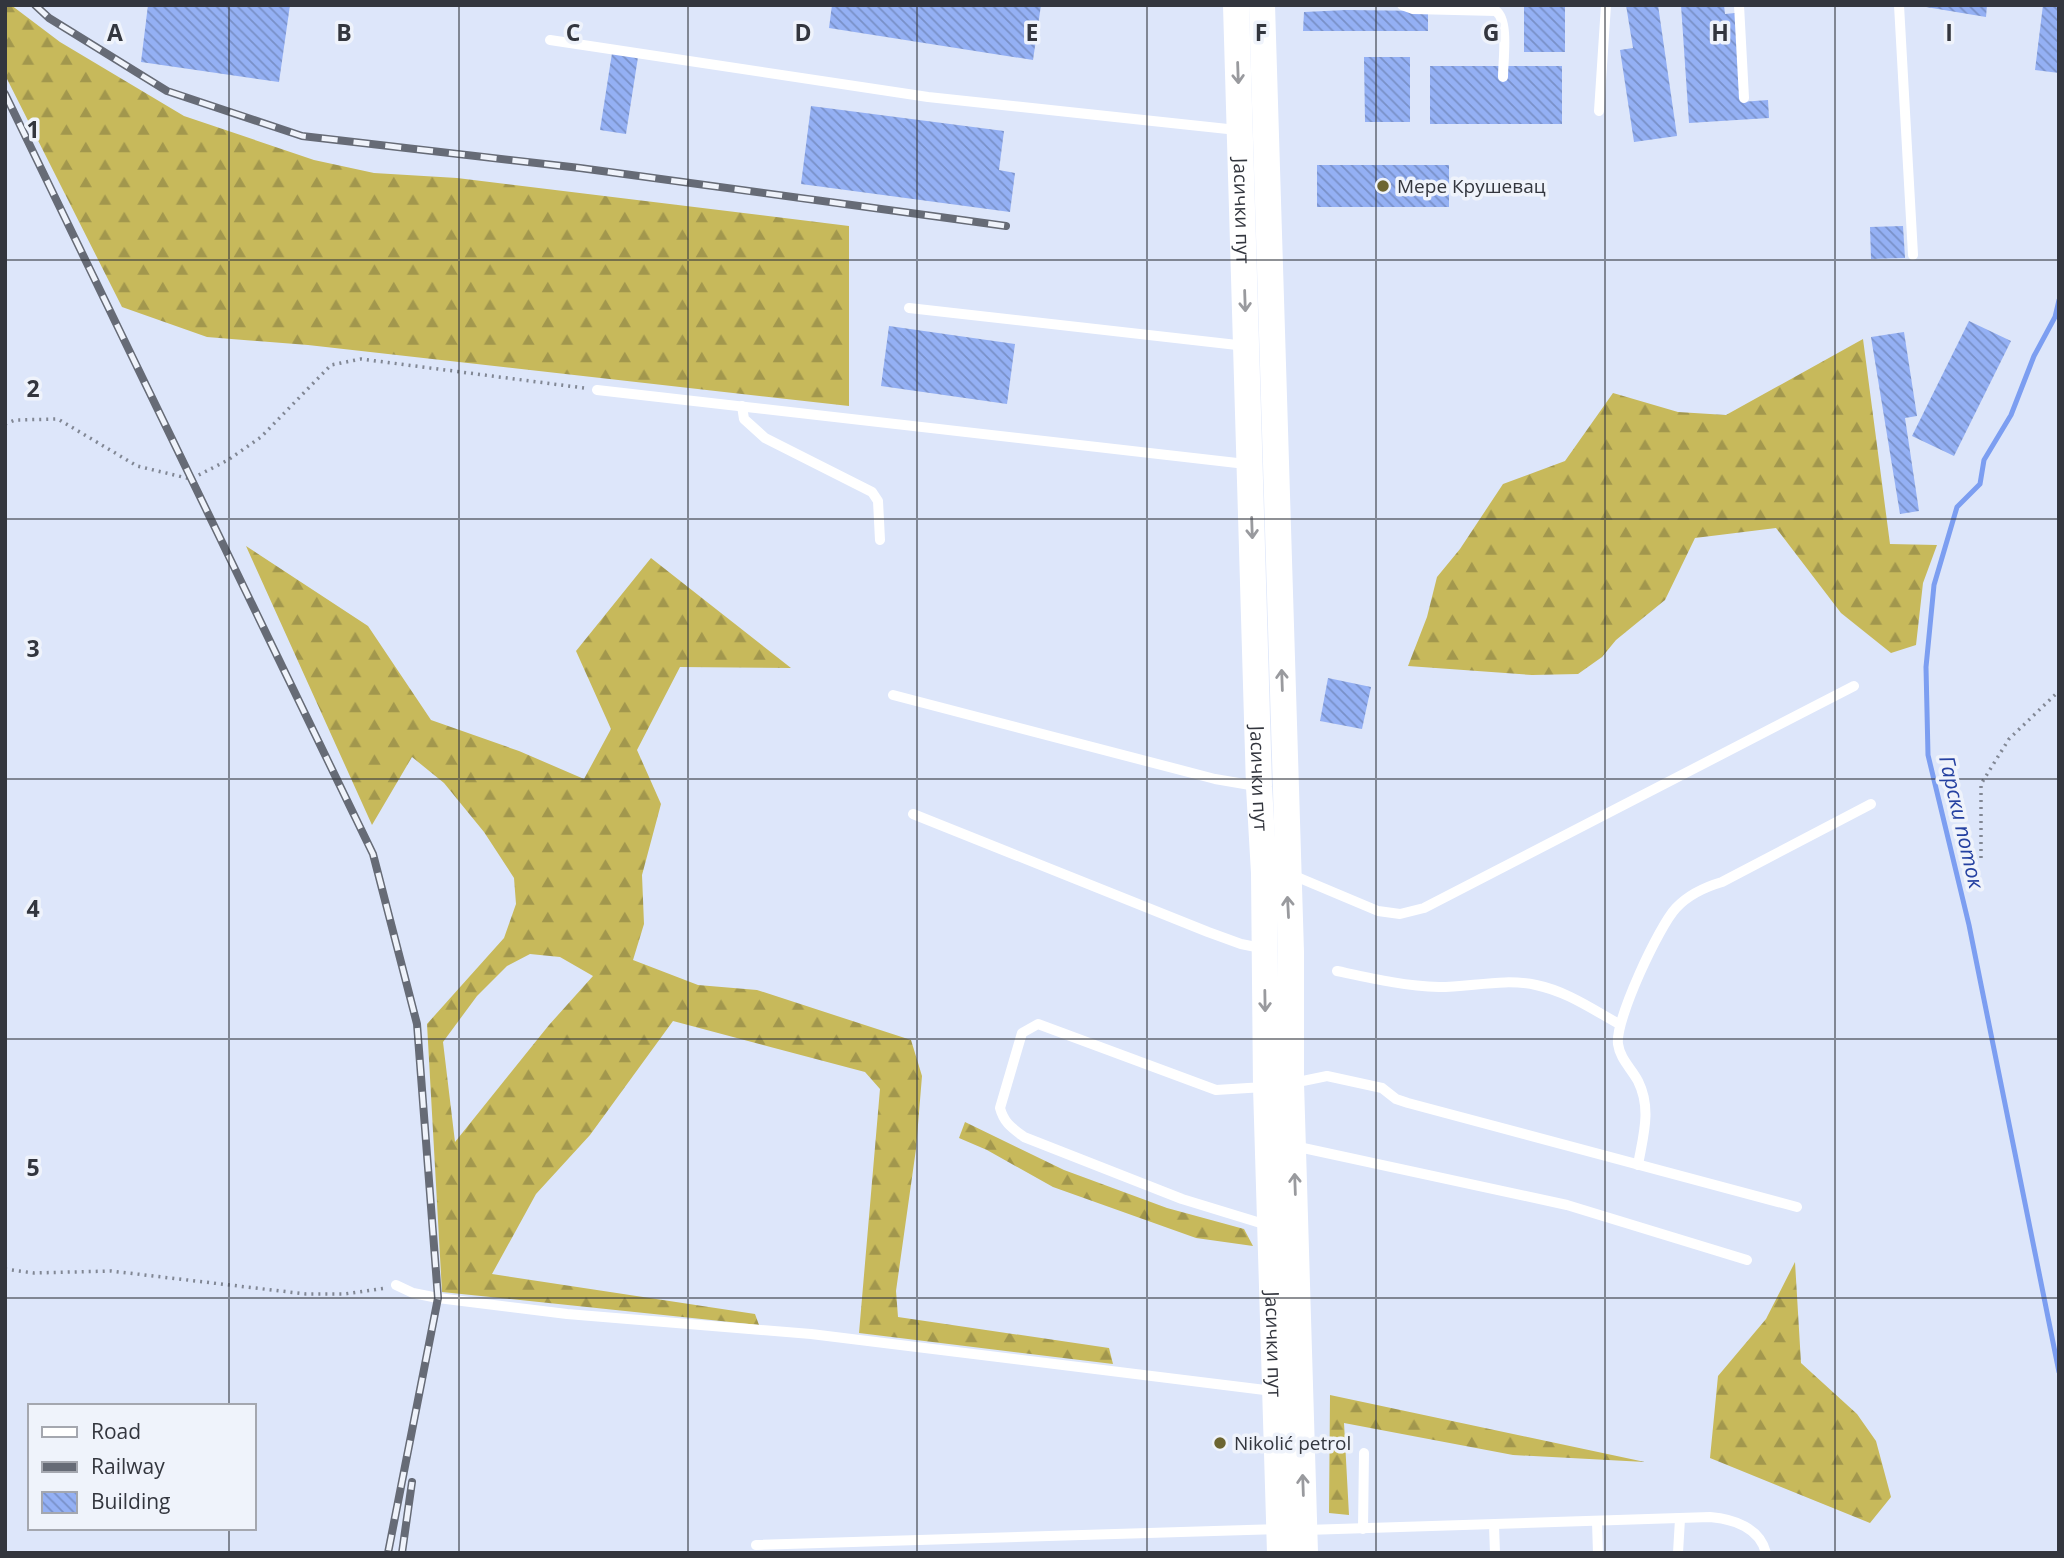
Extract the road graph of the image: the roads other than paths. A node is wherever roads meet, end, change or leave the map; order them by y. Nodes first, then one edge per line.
1 (1236, 5) edge
2 (1262, 5) edge
3 (1402, 5) edge
4 (1606, 5) edge
5 (1739, 5) edge
6 (1899, 5) edge
7 (550, 40) dead end
8 (1503, 77) dead end
9 (1744, 98) dead end
10 (1599, 111) dead end
11 (1239, 131) junction
12 (1266, 131) junction
13 (1913, 255) dead end
14 (909, 308) dead end
15 (1259, 347) junction
16 (597, 390) road end
17 (742, 406) junction
18 (1263, 467) junction
19 (880, 540) dead end
20 (1854, 686) dead end
21 (893, 695) dead end
22 (1272, 787) junction
23 (1871, 804) dead end
24 (913, 814) dead end
25 (1275, 873) junction
26 (1264, 948) junction
27 (1291, 951) junction
28 (1337, 971) dead end
29 (1619, 1024) junction
30 (1278, 1085) junction
31 (1294, 1146) junction
32 (1638, 1164) junction
33 (1797, 1207) dead end
34 (1284, 1228) junction
35 (1747, 1261) dead end
36 (396, 1285) road end
37 (1288, 1391) junction
38 (1364, 1453) dead end
39 (1680, 1519) junction
40 (1597, 1522) junction
41 (1494, 1525) junction
42 (1363, 1529) junction
43 (1292, 1541) edge
44 (756, 1545) dead end
45 (1495, 1553) edge
46 (1598, 1553) edge
47 (1678, 1553) edge
48 (1766, 1553) edge

1 -> 11 main road, Јасички пут
2 - 12 main road, Јасички пут
3 - 8 lane
4 - 10 lane
5 - 9 lane
6 - 13 lane
7 - 11 lane
11 - 12 lane
11 -> 15 main road, Јасички пут
12 - 15 main road, Јасички пут
14 - 15 lane
15 - 18 main road, Јасички пут
16 - 17 lane
17 - 18 lane
17 - 19 lane
18 - 22 main road, Јасички пут
20 - 25 lane
21 - 22 lane
22 - 25 main road, Јасички пут
23 - 29 lane
24 - 26 lane
25 - 26 main road, Јасички пут
27 -> 25 main road, Јасички пут
26 - 27 lane
26 -> 30 main road, Јасички пут
27 - 30 main road, Јасички пут
28 - 29 lane
29 - 32 lane
30 - 31 main road, Јасички пут
30 - 32 lane
30 - 34 main road, Јасички пут
30 - 34 lane
34 -> 31 main road, Јасички пут
31 - 35 lane
32 - 33 lane
34 - 37 main road, Јасички пут
36 - 37 lane
37 - 43 main road, Јасички пут
38 - 42 lane
39 - 40 lane
39 - 47 lane
39 - 48 lane
40 - 41 lane
40 - 46 lane
41 - 42 lane
41 - 45 lane
42 - 43 lane
43 - 44 lane

